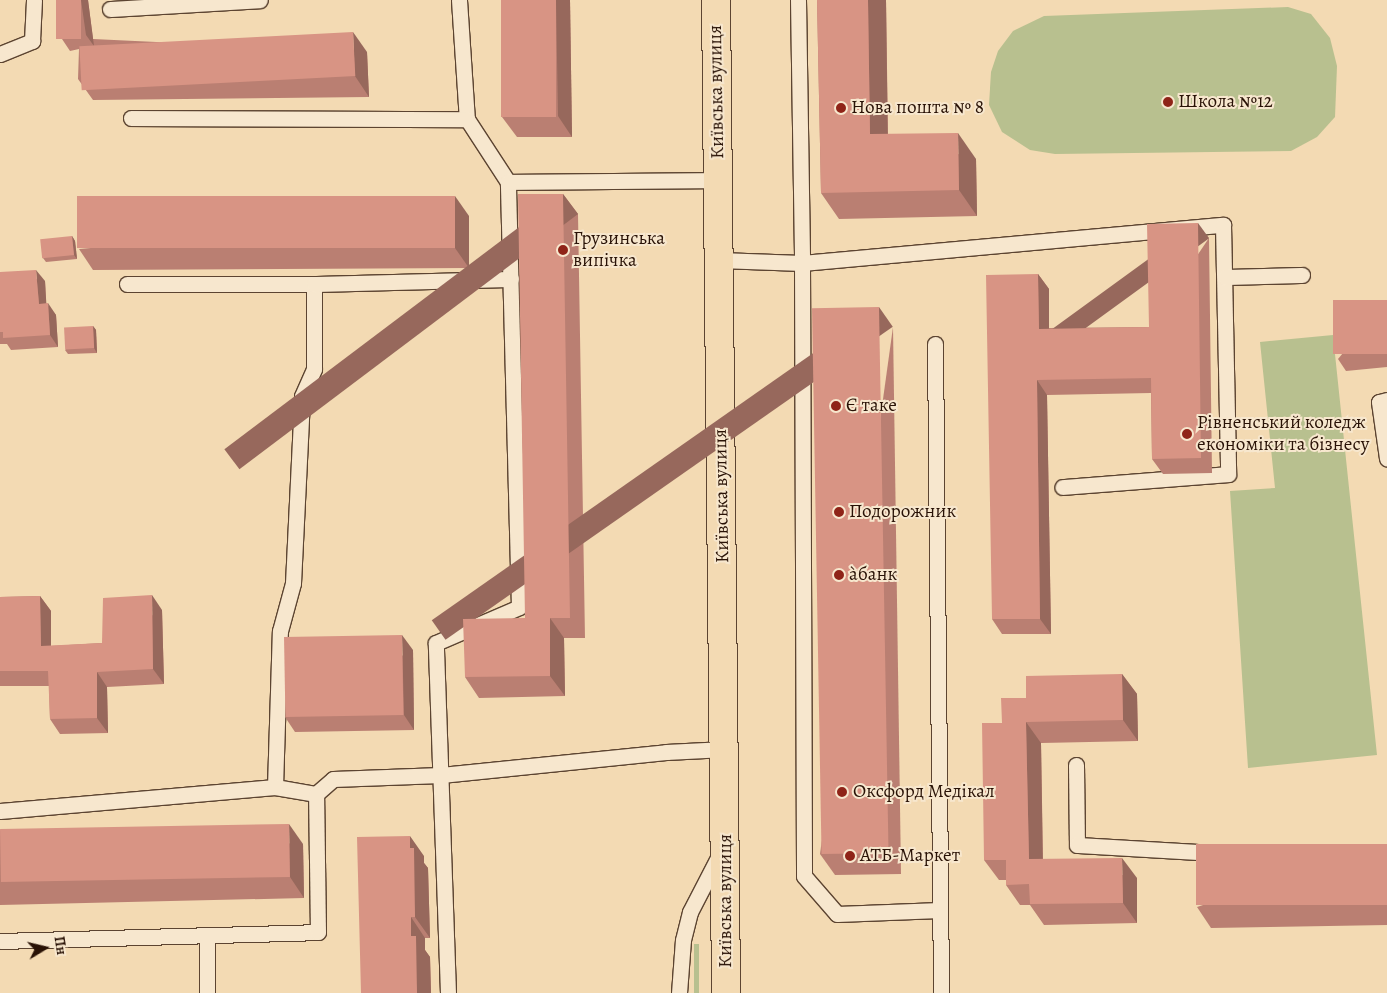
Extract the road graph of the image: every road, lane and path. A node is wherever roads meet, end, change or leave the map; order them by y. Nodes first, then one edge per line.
1 (34, 0) edge
2 (260, 0) edge
3 (460, 0) edge
4 (716, 0) edge
5 (798, 0) edge
6 (110, 9) dead end
7 (0, 54) edge
8 (131, 118) dead end
9 (467, 119) junction
10 (718, 180) junction
11 (508, 182) junction
12 (719, 260) junction
13 (802, 263) junction
14 (1302, 275) dead end
15 (1225, 277) junction
16 (511, 279) junction
17 (127, 284) dead end
18 (314, 284) junction
19 (935, 344) dead end
20 (1387, 400) edge
21 (1387, 458) edge
22 (1063, 487) dead end
23 (725, 749) junction
24 (1076, 766) dead end
25 (441, 775) junction
26 (274, 787) junction
27 (316, 794) junction
28 (0, 811) edge
29 (725, 843) junction
30 (1232, 852) edge
31 (940, 910) junction
32 (207, 938) junction
33 (0, 941) edge
34 (207, 993) edge
35 (448, 993) edge
36 (679, 993) edge
37 (726, 993) edge
38 (941, 993) edge

1 - 7 lane
2 - 6 lane
3 - 9 lane
4 - 10 main road, Київська вулиця
5 - 13 lane
8 - 9 lane
9 - 11 lane
10 - 11 lane
10 - 12 main road, Київська вулиця
11 - 16 lane
12 - 13 lane
12 - 23 main road, Київська вулиця
13 - 15 lane
13 - 31 lane
14 - 15 lane
15 - 22 lane
16 - 18 lane
16 - 25 lane
17 - 18 lane
18 - 26 lane
19 - 31 lane
20 - 21 lane
23 - 25 lane
23 - 29 main road, Київська вулиця
24 - 30 lane
25 - 27 lane
25 - 35 lane
26 - 27 lane
26 - 28 lane
27 - 32 lane
29 - 36 lane
29 - 37 main road, Київська вулиця
31 - 38 lane
32 - 33 lane
32 - 34 lane

